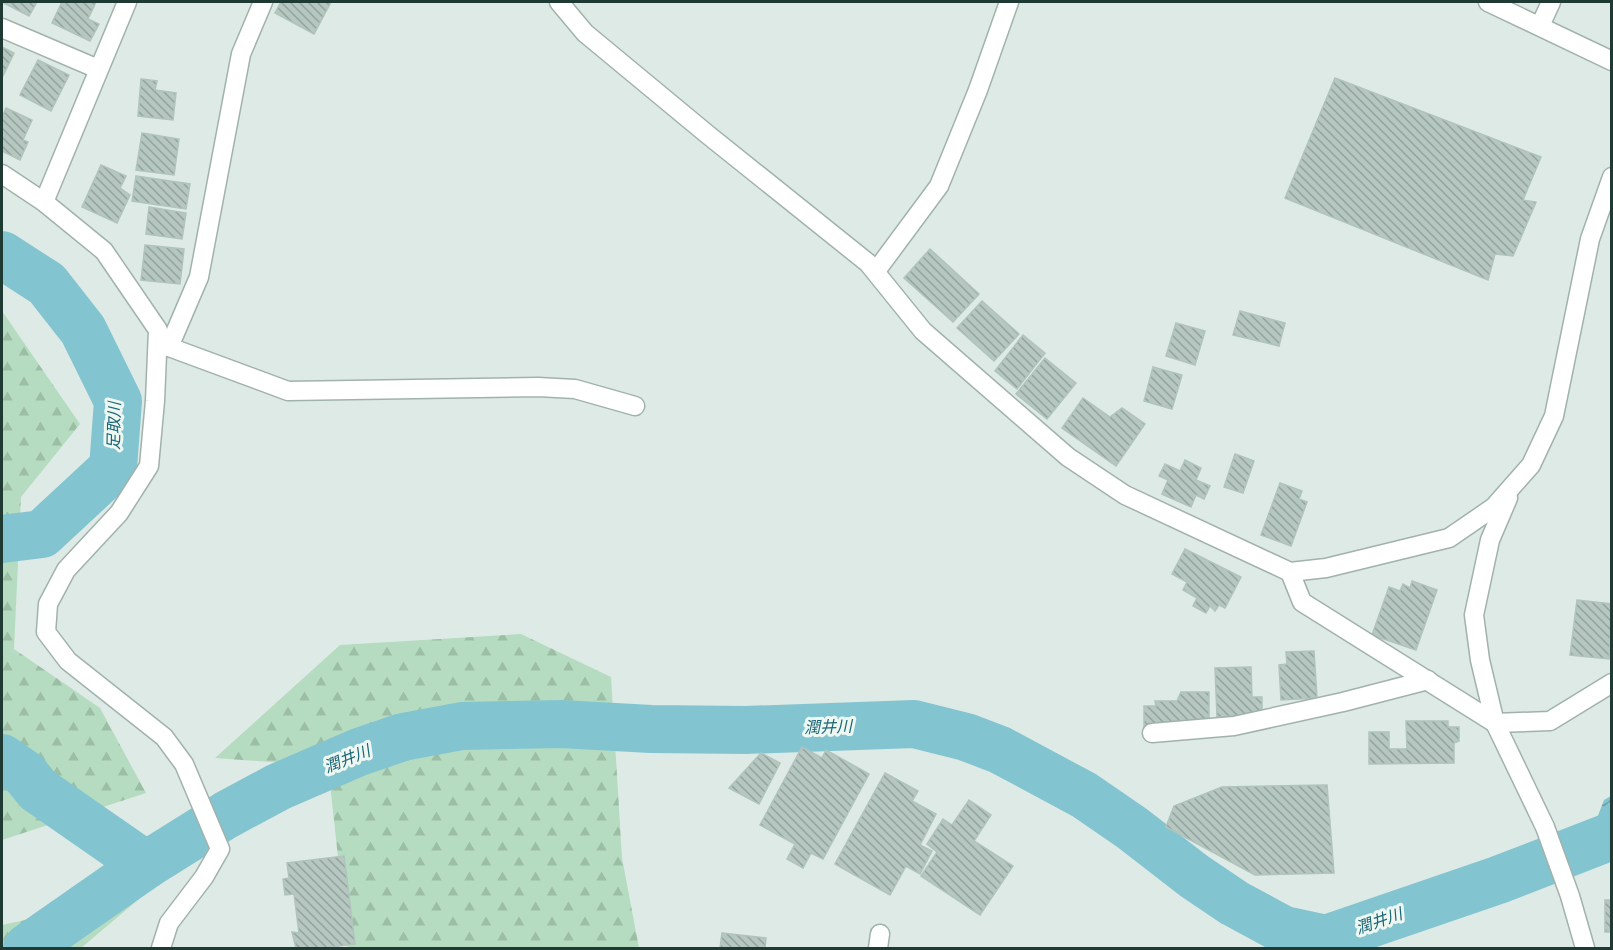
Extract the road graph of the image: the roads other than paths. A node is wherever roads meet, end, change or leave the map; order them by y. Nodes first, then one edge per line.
1 (127, 2) edge
2 (263, 2) edge
3 (559, 2) edge
4 (1009, 2) edge
5 (1488, 2) edge
6 (1551, 2) edge
7 (1540, 27) junction
8 (2, 28) edge
9 (1611, 61) edge
10 (98, 69) junction
11 (2, 174) edge
12 (1611, 177) edge
13 (44, 201) junction
14 (876, 271) junction
15 (158, 330) junction
16 (169, 347) junction
17 (635, 406) dead end
18 (1513, 485) junction
19 (1290, 572) junction
20 (1428, 680) junction
21 (1611, 683) edge
22 (1495, 723) junction
23 (1152, 734) dead end
24 (161, 948) edge
25 (1585, 948) edge

1 - 10 street
2 - 16 street
3 - 14 street
4 - 14 street
5 - 7 street
6 - 7 street
7 - 9 street
8 - 10 street
10 - 13 street
11 - 13 street
12 - 18 street
13 - 15 street
14 - 19 street
15 - 16 street
15 - 24 street
16 - 17 street
18 - 19 street
18 - 22 street
19 - 20 street
20 - 22 street
20 - 23 street
21 - 22 street
22 - 25 street

